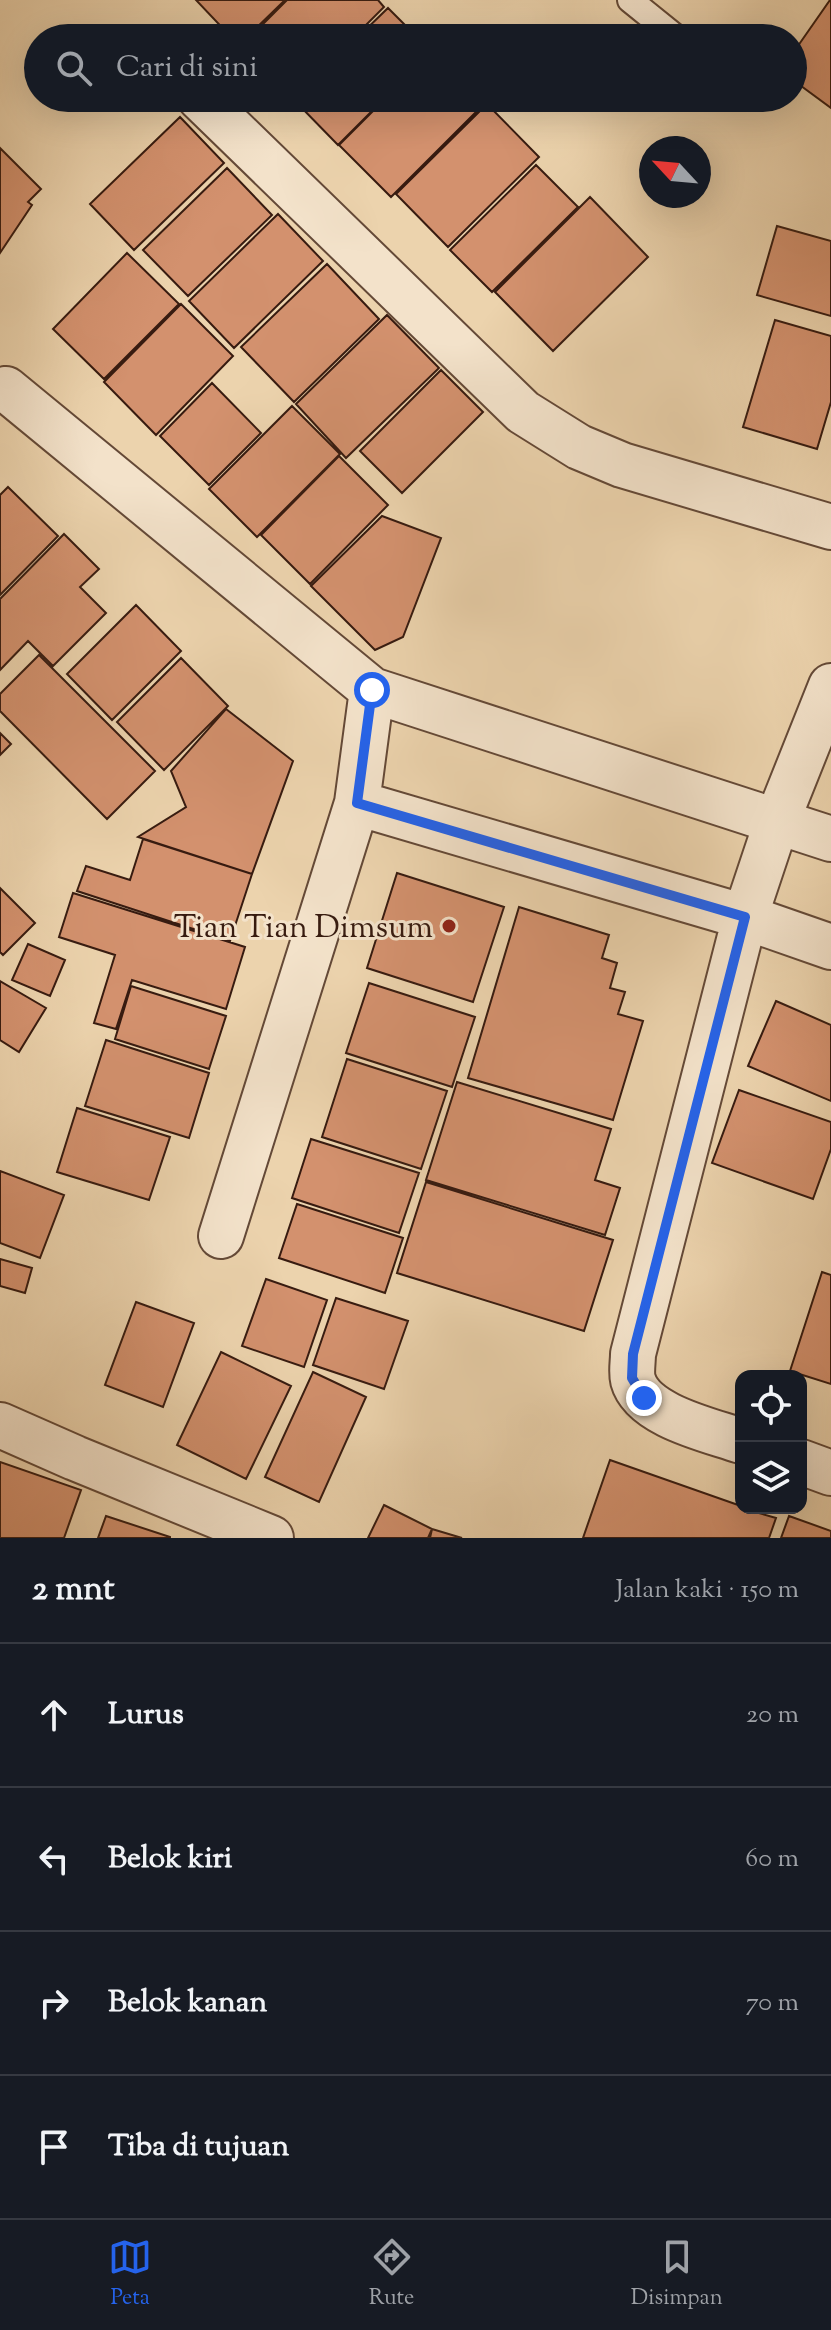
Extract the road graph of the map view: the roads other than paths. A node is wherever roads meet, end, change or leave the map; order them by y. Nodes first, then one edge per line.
1 (630, 0) edge
2 (660, 24) edge
3 (214, 112) edge
4 (6, 389) dead end
5 (831, 527) edge
6 (831, 686) edge
7 (372, 690) junction
8 (357, 803) junction
9 (777, 821) junction
10 (831, 839) edge
11 (745, 917) junction
12 (831, 947) edge
13 (221, 1236) dead end
14 (0, 1425) edge
15 (735, 1439) edge
16 (807, 1464) edge
17 (831, 1473) edge
18 (271, 1538) edge

1 - 2 lane
3 - 5 street
4 - 7 street
6 - 9 street
7 - 8 street
7 - 9 street
8 - 11 street
8 - 13 street
9 - 10 street
9 - 11 street
11 - 12 street
11 - 15 street
14 - 18 street
16 - 17 street

